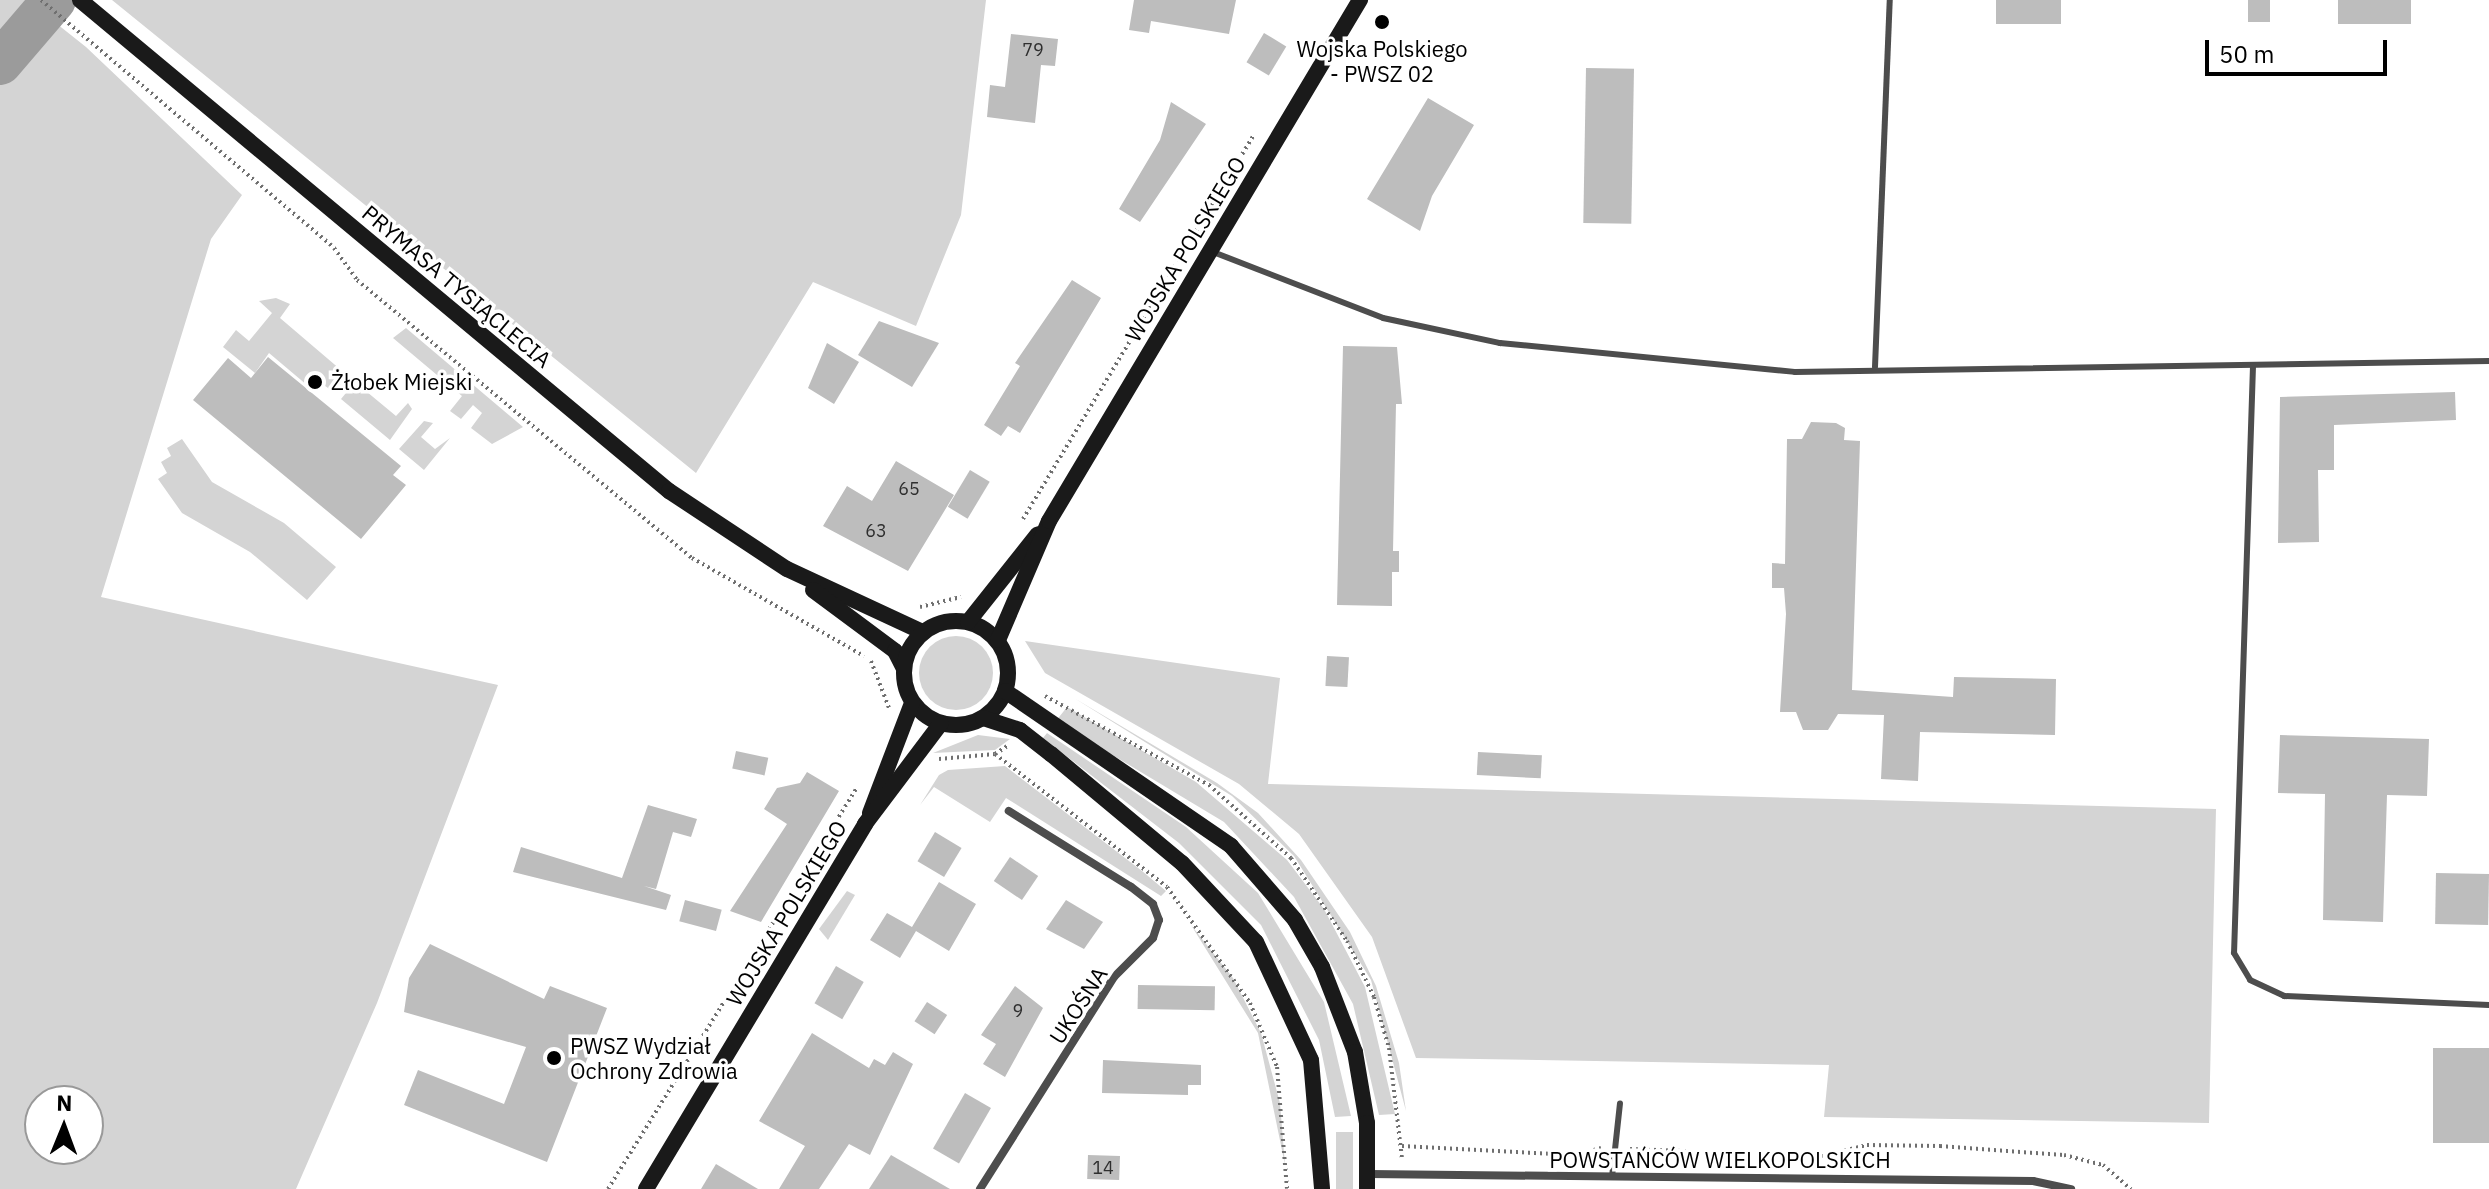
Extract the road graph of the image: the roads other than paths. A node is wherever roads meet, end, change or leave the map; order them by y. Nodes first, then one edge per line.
1 (80, 0) edge
2 (1360, 0) edge
3 (1890, 0) edge
4 (1209, 250) junction
5 (2489, 361) edge
6 (2253, 366) junction
7 (1875, 367) junction
8 (1049, 521) junction
9 (787, 569) junction
10 (968, 622) junction
11 (923, 632) junction
12 (998, 640) junction
13 (903, 667) junction
14 (1005, 691) junction
15 (912, 703) junction
16 (983, 718) junction
17 (941, 723) junction
18 (1009, 811) dead end
19 (865, 824) junction
20 (2489, 1005) edge
21 (1620, 1103) dead end
22 (1612, 1177) junction
23 (1860, 1178) junction
24 (1368, 1182) edge
25 (646, 1189) edge
26 (980, 1189) edge
27 (1322, 1189) edge
28 (1860, 1189) edge
29 (2071, 1189) edge

1 - 9 main road, PRYMASA TYSIĄCLECIA
2 - 4 main road, WOJSKA POLSKIEGO
3 - 7 lane
4 - 7 lane
4 - 8 main road, WOJSKA POLSKIEGO
5 - 6 lane
6 - 7 lane
6 - 20 lane
8 - 10 main road, WOJSKA POLSKIEGO
8 - 12 main road, WOJSKA POLSKIEGO
9 - 11 main road, PRYMASA TYSIĄCLECIA
9 - 13 main road, PRYMASA TYSIĄCLECIA
10 - 11 main road
10 - 12 main road
11 - 13 main road
12 - 14 main road
13 - 15 main road
14 - 16 main road
14 - 24 main road
15 - 17 main road
15 - 19 main road, WOJSKA POLSKIEGO
16 - 17 main road
16 - 27 main road
17 - 19 main road, WOJSKA POLSKIEGO
18 - 26 street, UKOŚNA
19 - 25 main road, WOJSKA POLSKIEGO
21 - 22 lane
22 - 23 street, POWSTAŃCÓW WIELKOPOLSKICH
22 - 24 street, POWSTAŃCÓW WIELKOPOLSKICH
23 - 28 street
23 - 29 street, POWSTAŃCÓW WIELKOPOLSKICH

